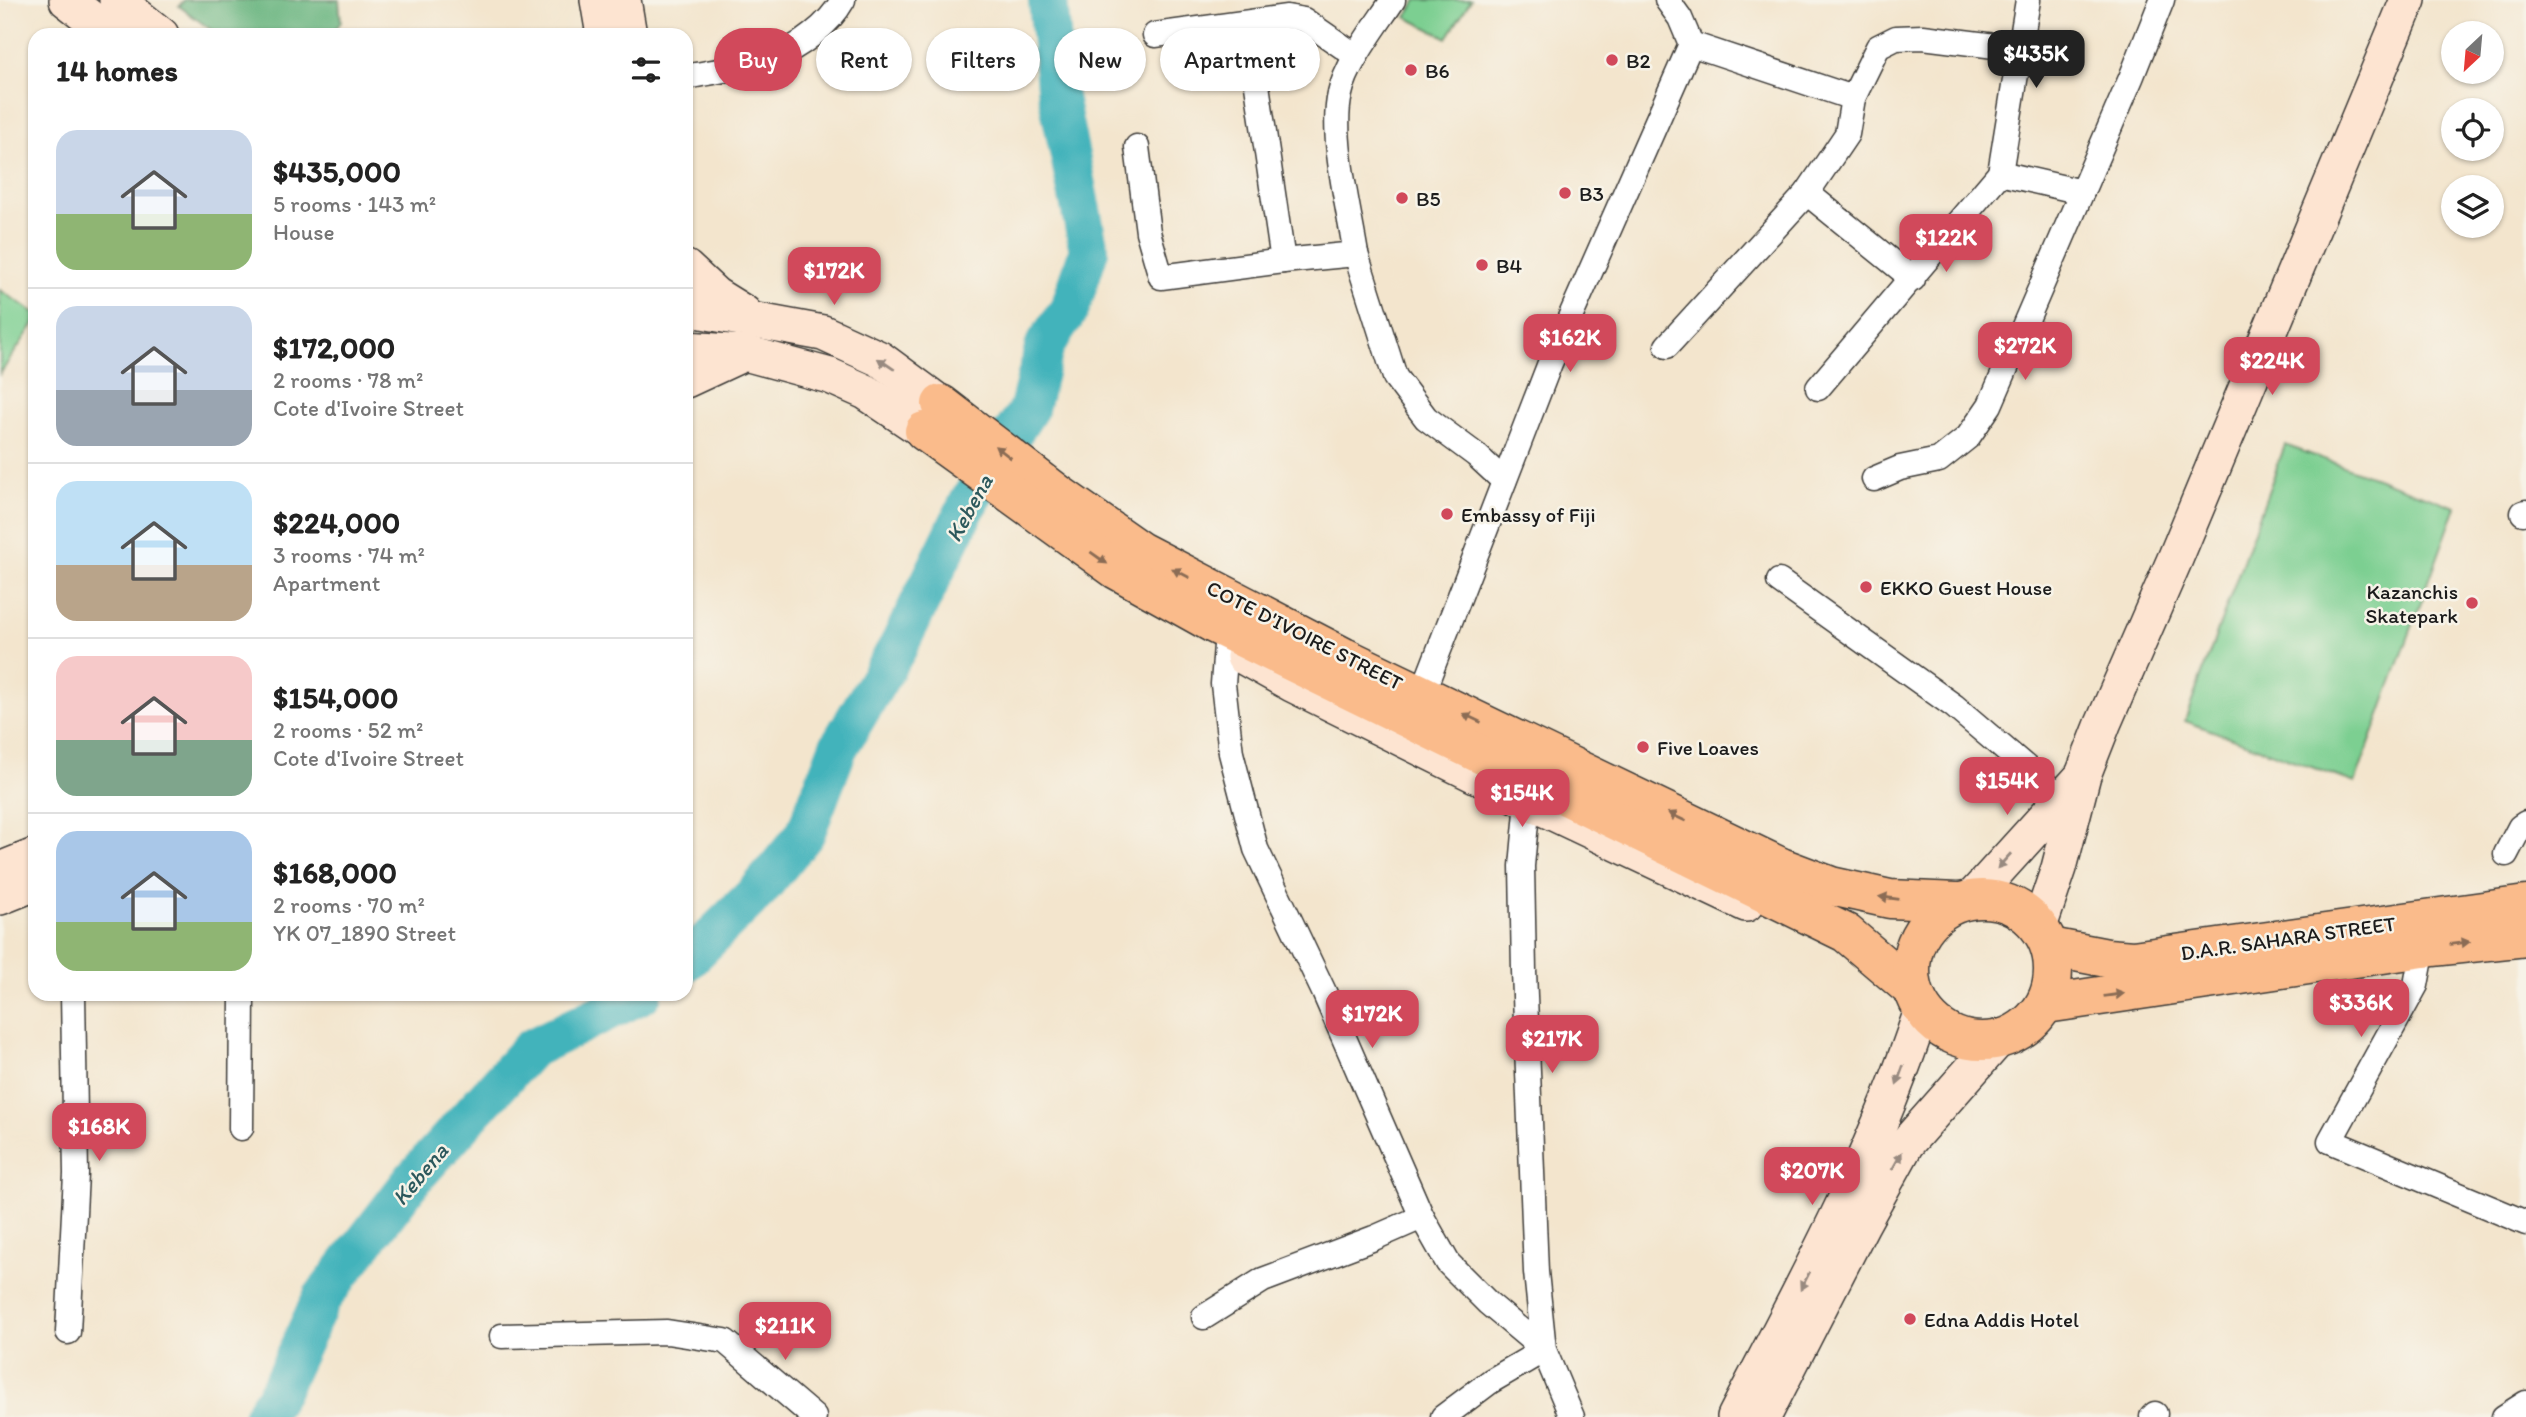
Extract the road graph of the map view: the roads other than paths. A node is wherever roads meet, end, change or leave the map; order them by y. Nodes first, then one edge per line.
1 (67, 0) edge
2 (117, 0) edge
3 (598, 0) edge
4 (623, 0) edge
5 (843, 0) edge
6 (1393, 0) edge
7 (1667, 0) edge
8 (2028, 0) edge
9 (2162, 0) edge
10 (2406, 0) edge
11 (1248, 24) junction
12 (103, 28) edge
13 (152, 28) edge
14 (603, 28) edge
15 (628, 28) edge
16 (1155, 35) dead end
17 (1691, 44) junction
18 (2019, 49) junction
19 (1356, 56) junction
20 (693, 75) edge
21 (1853, 97) junction
22 (1137, 147) dead end
23 (2000, 173) junction
24 (2082, 192) junction
25 (1807, 193) junction
26 (1356, 254) junction
27 (1283, 261) junction
28 (693, 274) edge
29 (1913, 279) junction
30 (693, 311) edge
31 (750, 337) junction
32 (1667, 346) dead end
33 (693, 348) edge
34 (693, 375) edge
35 (1818, 388) dead end
36 (932, 418) joint
37 (1874, 479) dead end
38 (1504, 481) junction
39 (1050, 506) junction
40 (1779, 581) dead end
41 (1220, 635) junction
42 (1422, 694) junction
43 (2073, 787) junction
44 (1528, 801) junction
45 (2526, 823) edge
46 (2506, 853) dead end
47 (28, 859) edge
48 (0, 870) edge
49 (28, 886) edge
50 (0, 897) edge
51 (1965, 899) junction
52 (2526, 905) edge
53 (1846, 933) junction
54 (2044, 937) junction
55 (2526, 937) edge
56 (2423, 948) junction
57 (1917, 1000) junction
58 (73, 1001) edge
59 (242, 1001) edge
60 (2046, 1004) junction
61 (1998, 1040) junction
62 (241, 1128) dead end
63 (1422, 1217) junction
64 (2526, 1223) edge
65 (1204, 1317) dead end
66 (68, 1332) dead end
67 (502, 1336) dead end
68 (1544, 1350) junction
69 (2526, 1403) edge
70 (808, 1415) edge
71 (1443, 1417) edge
72 (1572, 1417) edge
73 (1735, 1417) edge
74 (1763, 1417) edge
75 (2504, 1417) edge

1 - 12 main road
2 - 13 main road
3 - 14 main road
4 - 15 main road
5 - 20 street
6 - 19 street
7 - 17 street
8 - 18 street
9 - 24 street
10 - 43 main road
11 - 16 street
11 - 19 street
11 - 27 street
17 - 21 street
17 - 38 street
18 - 21 street
18 - 23 street
19 - 26 street
21 - 25 street
22 - 27 street
23 - 24 street
23 - 29 street
24 - 37 street
25 - 29 street
25 - 32 street
26 - 27 street
26 - 38 street
28 - 31 main road
29 - 35 street
30 - 31 main road, COTE D'IVOIRE STREET
31 - 33 main road, COTE D'IVOIRE STREET
31 - 34 main road
31 - 36 main road, COTE D'IVOIRE STREET
36 - 39 main road, COTE D'IVOIRE STREET
38 - 42 street
39 -> 41 main road, COTE D'IVOIRE STREET
42 -> 39 main road, COTE D'IVOIRE STREET
40 - 43 street
41 - 44 main road, COTE D'IVOIRE STREET
41 - 53 main road, COTE D'IVOIRE STREET
41 - 63 street
51 -> 42 main road, COTE D'IVOIRE STREET
43 -> 51 main road
43 - 54 main road
44 - 53 main road, COTE D'IVOIRE STREET
44 - 68 street
45 - 46 street
47 - 48 main road
49 - 50 main road
51 - 54 main road
51 - 57 main road
52 - 54 main road, D.A.R. SAHARA STREET
53 - 57 main road, COTE D'IVOIRE STREET
54 - 60 main road
56 -> 55 main road, D.A.R. SAHARA STREET
60 -> 56 main road, D.A.R. SAHARA STREET
56 - 64 street
57 - 61 main road
57 -> 73 main road
58 - 66 street
59 - 62 street
60 - 61 main road
74 -> 61 main road
63 - 65 street
63 - 68 street
67 - 70 street
68 - 71 street
68 - 72 street
69 - 75 street

